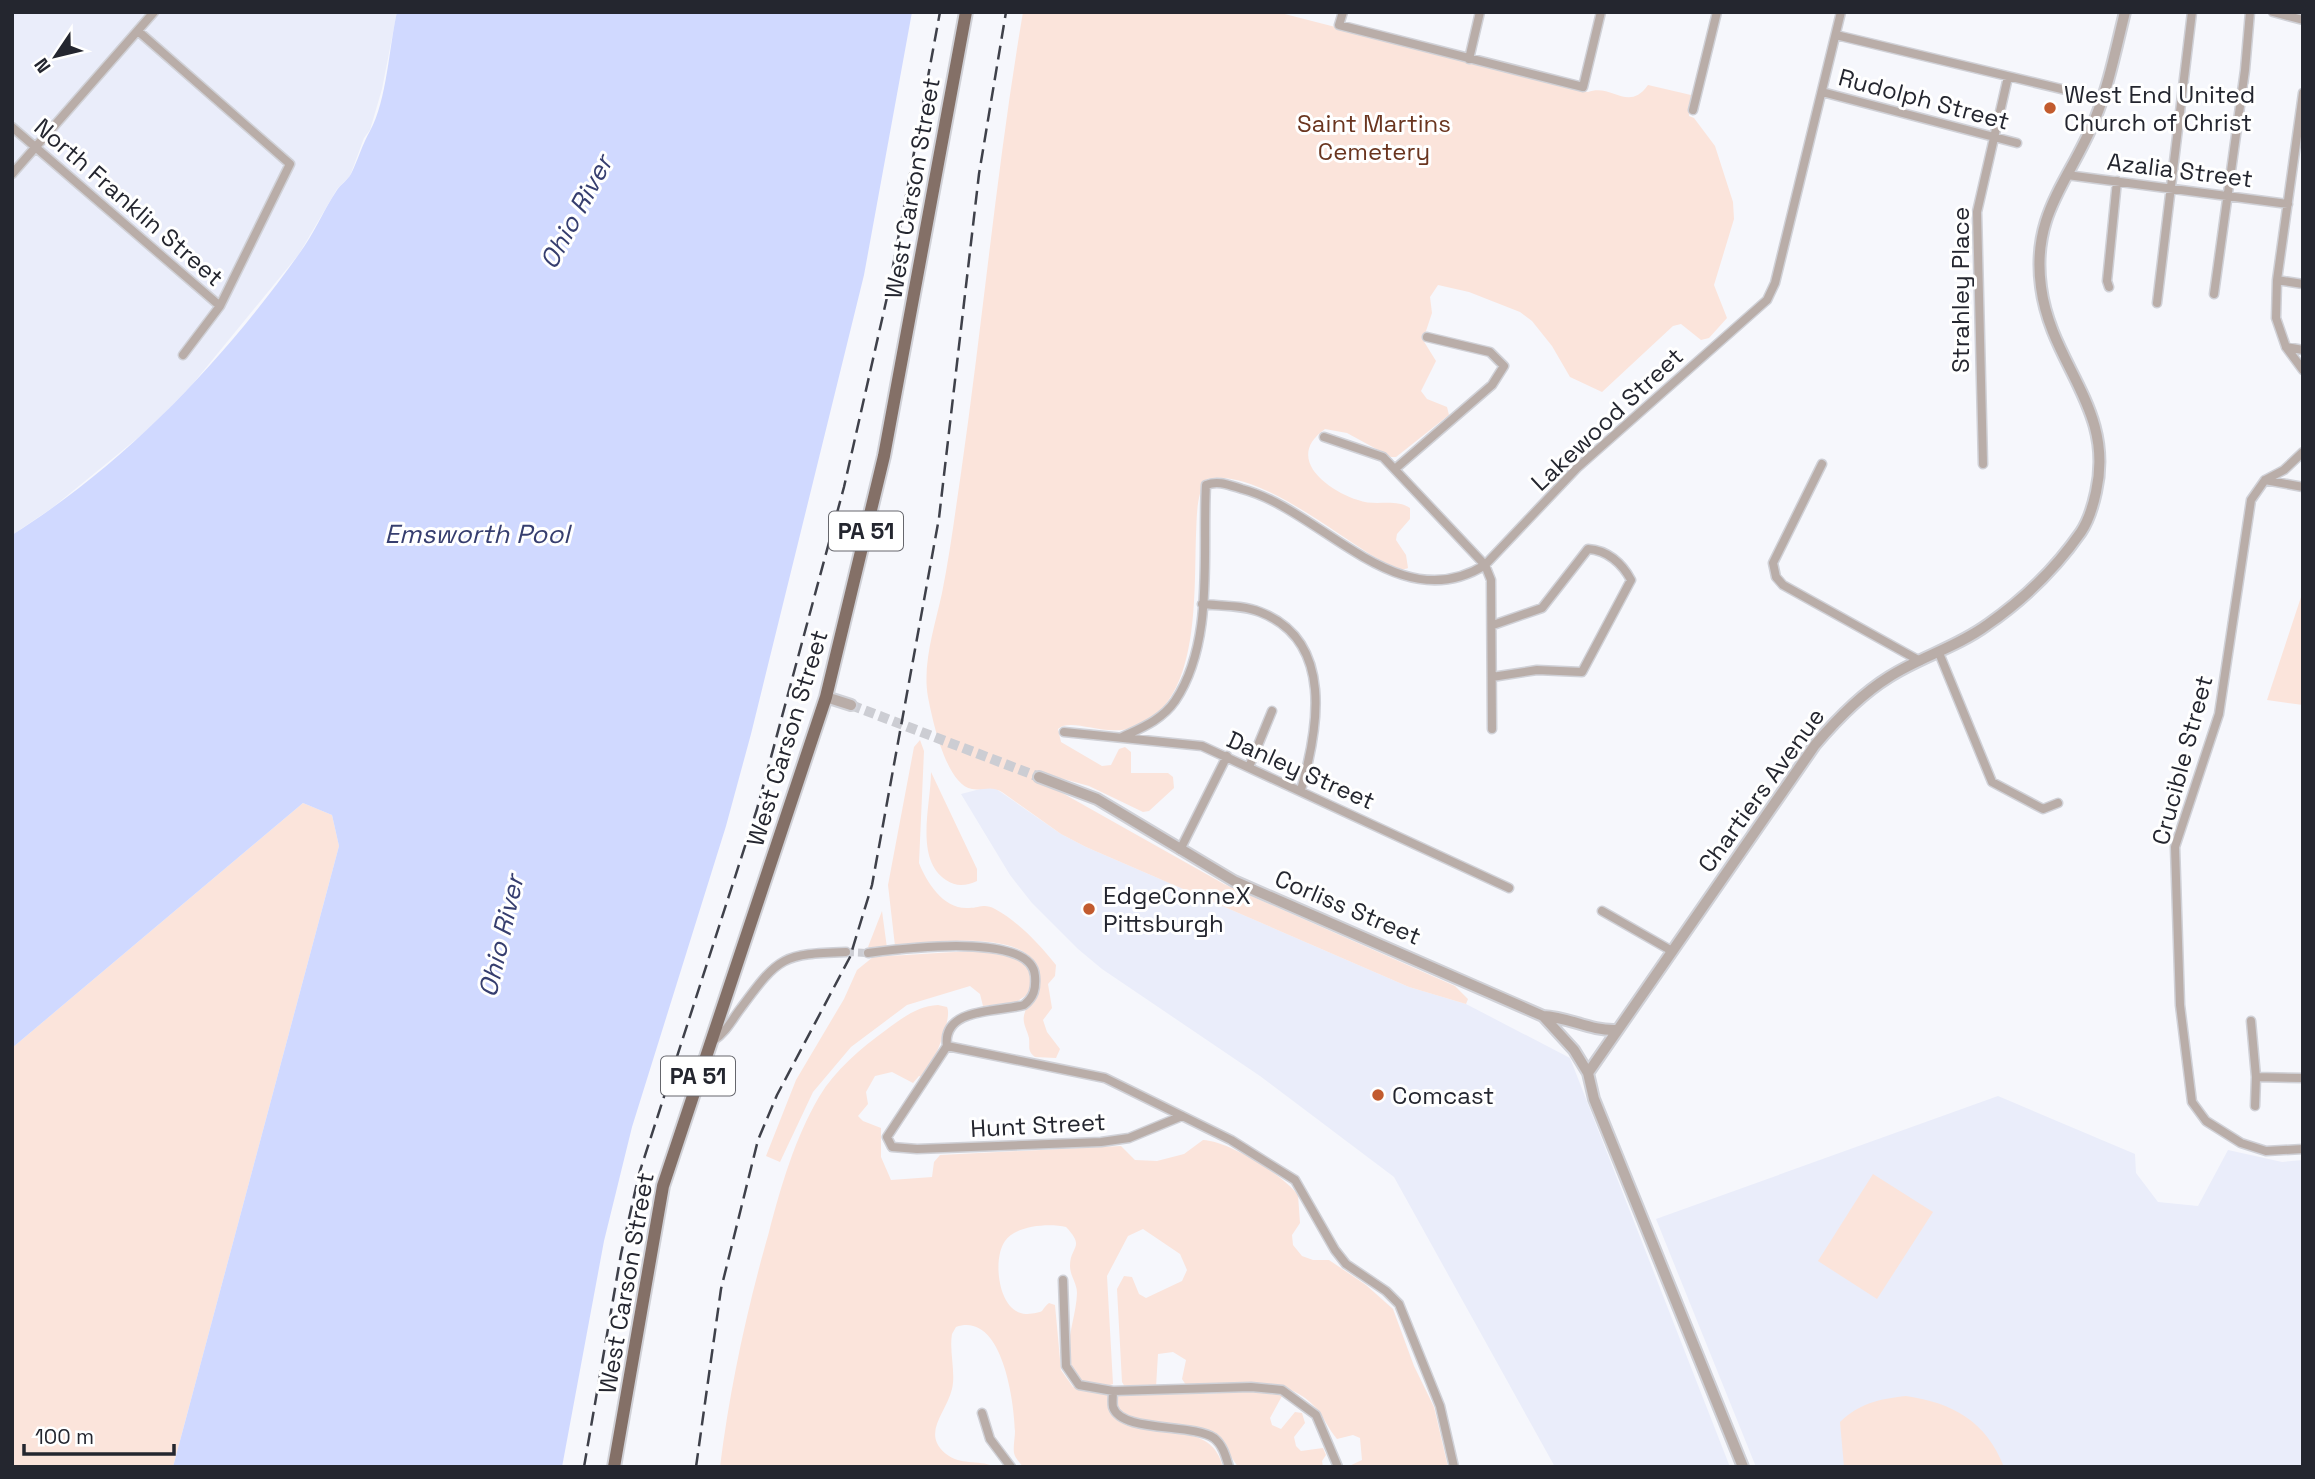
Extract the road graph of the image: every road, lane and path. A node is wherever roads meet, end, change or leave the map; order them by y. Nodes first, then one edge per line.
1 (154, 12) edge
2 (966, 12) edge
3 (1343, 12) edge
4 (1480, 12) edge
5 (1601, 12) edge
6 (1717, 12) edge
7 (1842, 12) edge
8 (2125, 12) edge
9 (2192, 12) edge
10 (2250, 12) edge
11 (2273, 12) edge
12 (2303, 20) edge
13 (138, 30) junction
14 (1836, 34) junction
15 (1469, 59) junction
16 (2008, 77) junction
17 (1822, 92) junction
18 (2303, 93) edge
19 (2103, 99) junction
20 (1693, 110) dead end
21 (12, 127) edge
22 (1995, 136) junction
23 (2017, 143) dead end
24 (36, 148) junction
25 (12, 174) edge
26 (2067, 175) junction
27 (2118, 181) junction
28 (2171, 189) junction
29 (2228, 195) junction
30 (2288, 204) junction
31 (2277, 280) junction
32 (2303, 284) edge
33 (2109, 287) dead end
34 (2214, 294) dead end
35 (2157, 303) dead end
36 (220, 306) junction
37 (1427, 337) dead end
38 (2286, 347) junction
39 (2303, 350) edge
40 (183, 355) dead end
41 (2303, 370) edge
42 (1324, 437) dead end
43 (2303, 452) edge
44 (1822, 464) dead end
45 (1983, 464) dead end
46 (1395, 469) junction
47 (2265, 480) junction
48 (2303, 487) edge
49 (1485, 565) junction
50 (1202, 604) junction
51 (1493, 625) junction
52 (1938, 653) junction
53 (1920, 661) junction
54 (1492, 677) junction
55 (826, 697) junction
56 (851, 705) tunnel mouth
57 (1272, 710) dead end
58 (1492, 729) dead end
59 (1064, 732) dead end
60 (1122, 737) junction
61 (1227, 756) junction
62 (1249, 767) junction
63 (1039, 777) tunnel mouth
64 (1301, 790) junction
65 (2059, 803) dead end
66 (1180, 850) junction
67 (1509, 888) dead end
68 (1602, 912) dead end
69 (1672, 951) junction
70 (846, 952) tunnel mouth
71 (868, 953) tunnel mouth
72 (1543, 1016) junction
73 (2252, 1021) dead end
74 (1616, 1030) junction
75 (947, 1046) junction
76 (707, 1049) junction
77 (1588, 1073) junction
78 (2256, 1077) junction
79 (2303, 1078) edge
80 (2255, 1106) dead end
81 (1182, 1116) junction
82 (2303, 1149) edge
83 (1063, 1280) dead end
84 (1113, 1391) junction
85 (982, 1413) dead end
86 (614, 1467) edge
87 (1011, 1467) edge
88 (1229, 1467) edge
89 (1338, 1467) edge
90 (1454, 1467) edge
91 (1743, 1467) edge

1 - 13 street
2 - 55 main road, West Carson Street / PA 51
3 - 15 street
4 - 15 street
5 - 15 street
6 - 20 street
7 - 14 street, Lakewood Street
8 - 19 street, Chartiers Avenue
9 - 28 street
10 - 29 street
11 - 12 street
13 - 24 street
13 - 36 street
14 - 16 street
14 - 17 street, Lakewood Street
16 - 19 street
16 - 22 street, Strahley Place
17 - 22 street, Rudolph Street
17 - 49 street, Lakewood Street
18 - 30 street
19 - 26 street, Chartiers Avenue
21 - 24 street, North Franklin Street
22 - 23 street, Rudolph Street
22 - 45 street, Strahley Place
24 - 25 street
24 - 36 street, North Franklin Street
26 - 27 street, Azalia Street
26 - 52 street, Chartiers Avenue
27 - 28 street, Azalia Street
27 - 33 street
28 - 29 street, Azalia Street
28 - 35 street
29 - 30 street, Azalia Street
29 - 34 street
30 - 31 street
31 - 32 street
31 - 38 street
36 - 40 street
37 - 46 street
38 - 39 street
38 - 41 street
42 - 46 street
43 - 47 street, Crucible Street
44 - 53 street
46 - 49 street
47 - 48 street
47 - 82 street, Crucible Street
49 - 50 street, Lakewood Street
49 - 51 street
50 - 60 street
50 - 64 street
51 - 54 street
51 - 54 street
52 - 53 street, Chartiers Avenue
52 - 65 street
53 - 69 street, Chartiers Avenue
54 - 58 street
55 - 56 street
55 - 76 main road, West Carson Street / PA 51
57 - 62 street
59 - 60 street, Danley Street
60 - 61 street, Danley Street
61 - 62 street, Danley Street
61 - 66 street
62 - 64 street, Danley Street
63 - 66 street, Corliss Street
64 - 67 street, Danley Street
66 - 72 street, Corliss Street
68 - 69 street
69 - 74 street, Chartiers Avenue
70 - 76 street
71 - 75 street
72 - 74 street
72 - 77 street, Corliss Street
73 - 78 street
74 - 77 street, Chartiers Avenue
75 - 81 street
75 - 81 street, Hunt Street
76 - 86 main road, West Carson Street / PA 51
77 - 91 street
78 - 79 street
78 - 80 street
81 - 90 street
83 - 84 street
84 - 88 street
84 - 89 street
85 - 87 street

